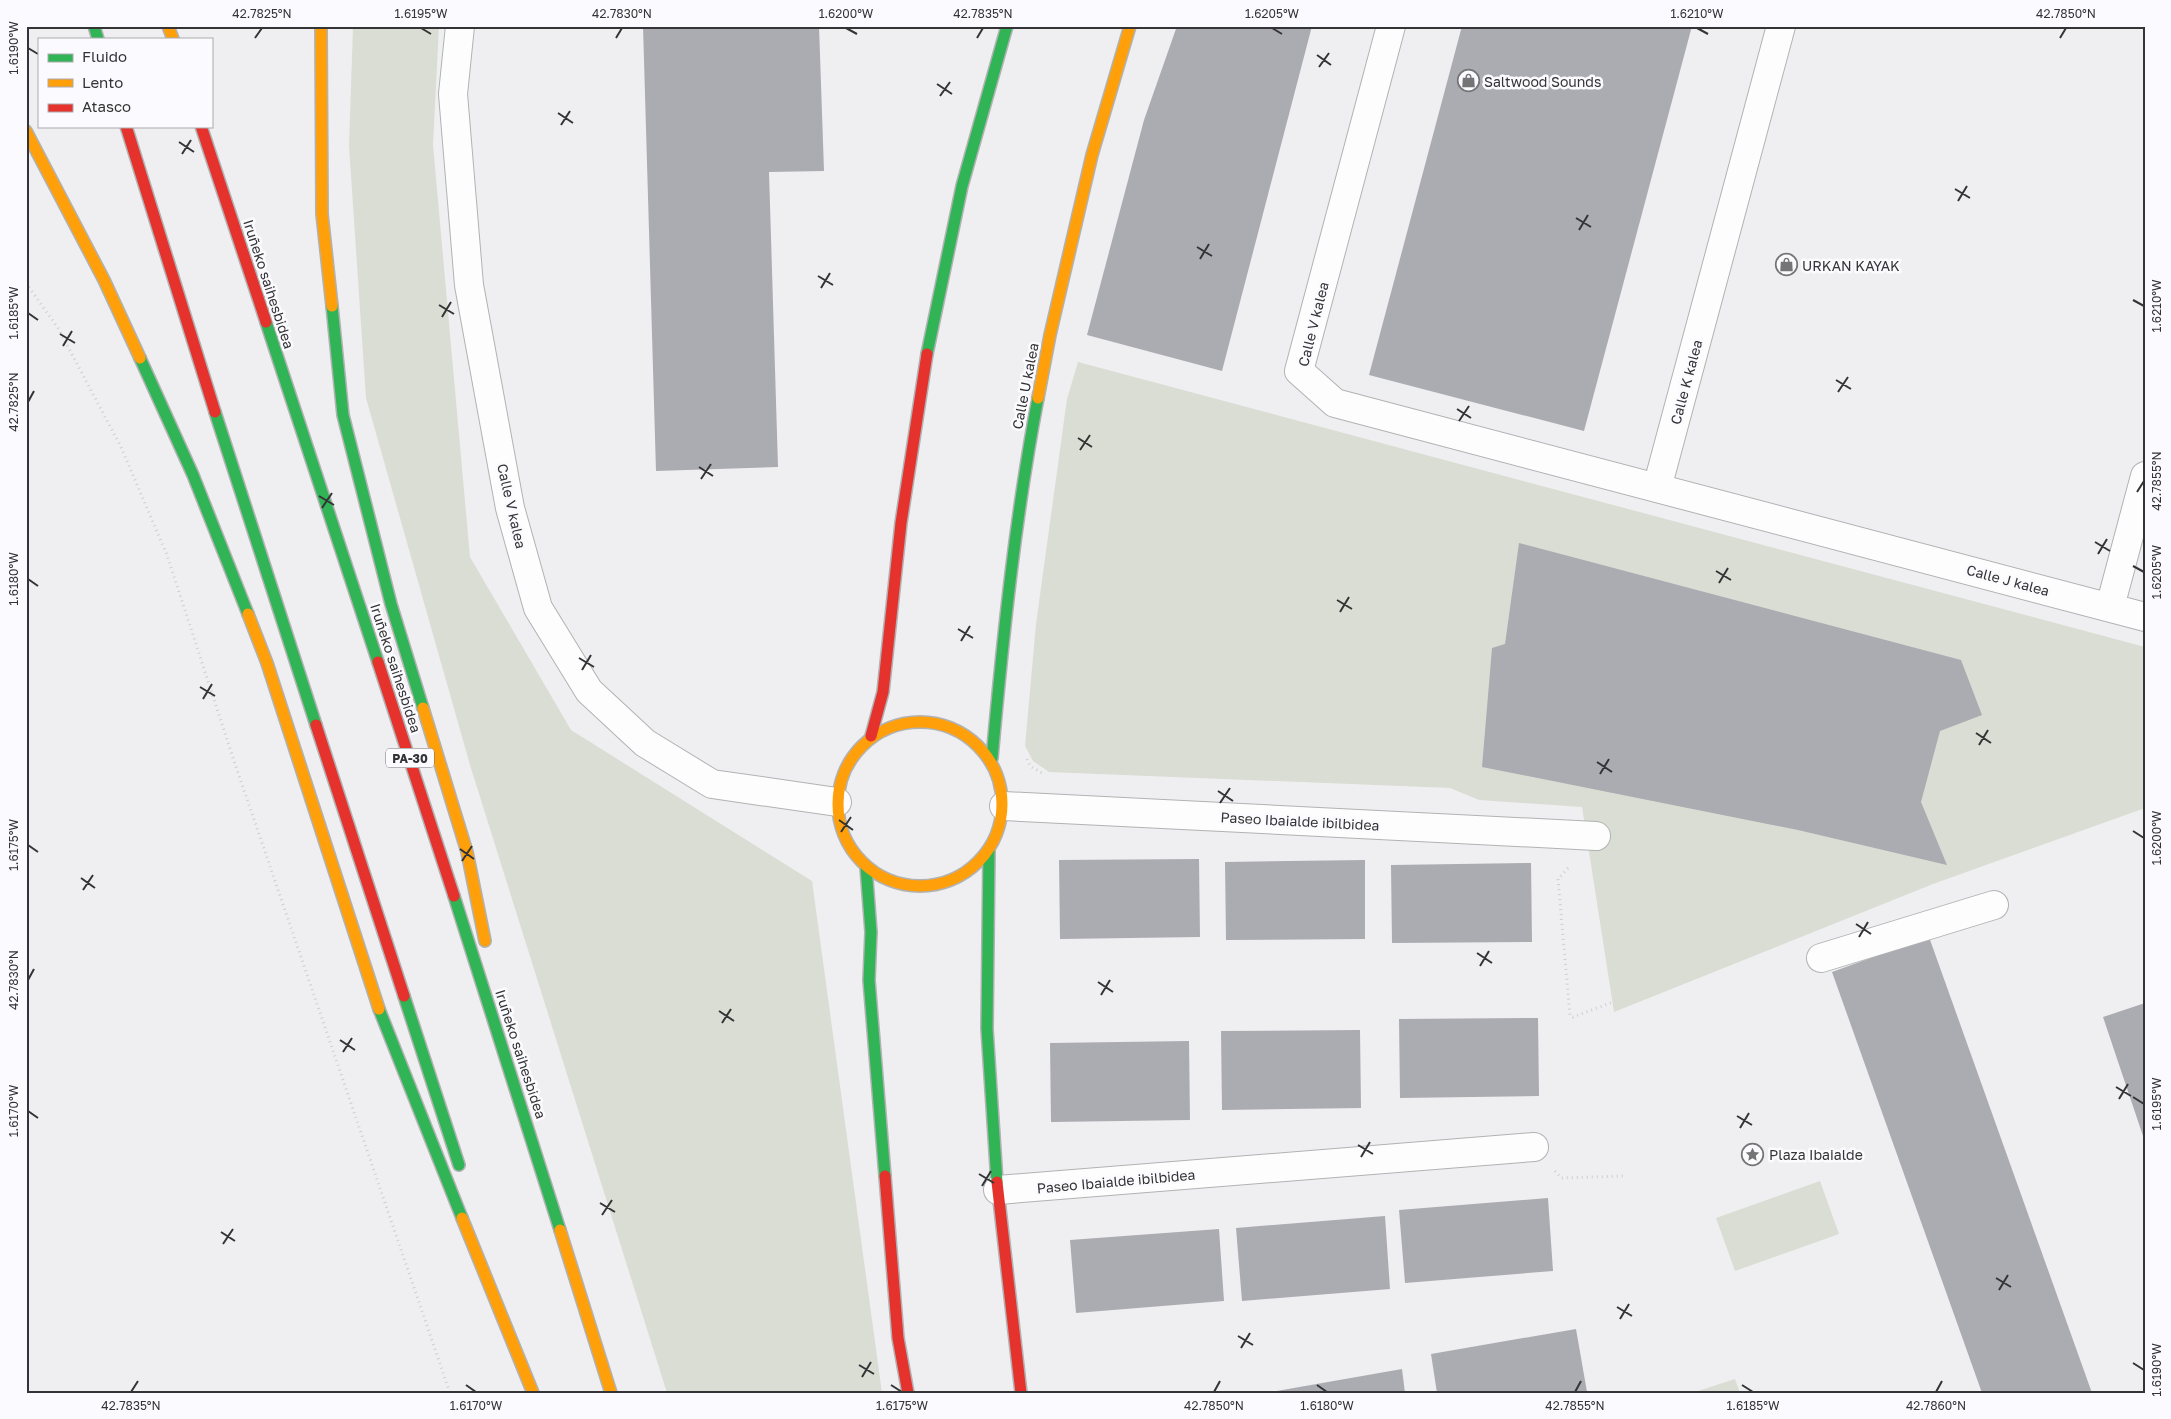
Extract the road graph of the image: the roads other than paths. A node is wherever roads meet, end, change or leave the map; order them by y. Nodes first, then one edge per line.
1 (94, 26) edge
2 (168, 26) edge
3 (322, 26) edge
4 (460, 26) edge
5 (1007, 26) edge
6 (1130, 26) edge
7 (1391, 26) edge
8 (1781, 26) edge
9 (98, 38) edge
10 (172, 38) edge
11 (127, 128) edge
12 (202, 128) edge
13 (26, 131) edge
14 (2145, 476) edge
15 (1657, 488) junction
16 (2110, 607) junction
17 (2145, 617) edge
18 (871, 736) junction
19 (992, 758) junction
20 (837, 802) junction
21 (1004, 806) junction
22 (1596, 836) dead end
23 (989, 852) junction
24 (866, 867) junction
25 (1994, 905) dead end
26 (487, 955) dead end
27 (1821, 958) dead end
28 (491, 974) dead end
29 (510, 1068) junction
30 (1534, 1146) road end
31 (463, 1176) dead end
32 (998, 1190) junction
33 (485, 1242) dead end
34 (534, 1393) edge
35 (611, 1393) edge
36 (908, 1393) edge
37 (1021, 1393) edge

1 - 9 main road
2 - 10 main road
3 - 26 main road
4 - 20 street, Calle V kalea
5 - 18 main road
6 - 19 main road, Calle U kalea
7 - 15 street, Calle V kalea
8 - 15 street, Calle K kalea
11 - 31 main road
12 - 29 main road, Iruñeko saihesbidea / PA-30
13 - 34 main road
14 - 16 street
15 - 16 street, Calle J kalea
16 - 17 street, Calle J kalea
18 - 19 main road
18 - 20 main road
19 - 21 main road
20 - 24 main road
21 - 22 street, Paseo Ibaialde ibilbidea
21 - 23 main road
23 - 24 main road
23 - 32 main road
24 - 36 main road
25 - 27 street
28 - 29 main road
29 - 35 main road, Iruñeko saihesbidea / PA-30
30 - 32 street, Paseo Ibaialde ibilbidea
32 - 37 main road
33 - 34 main road

